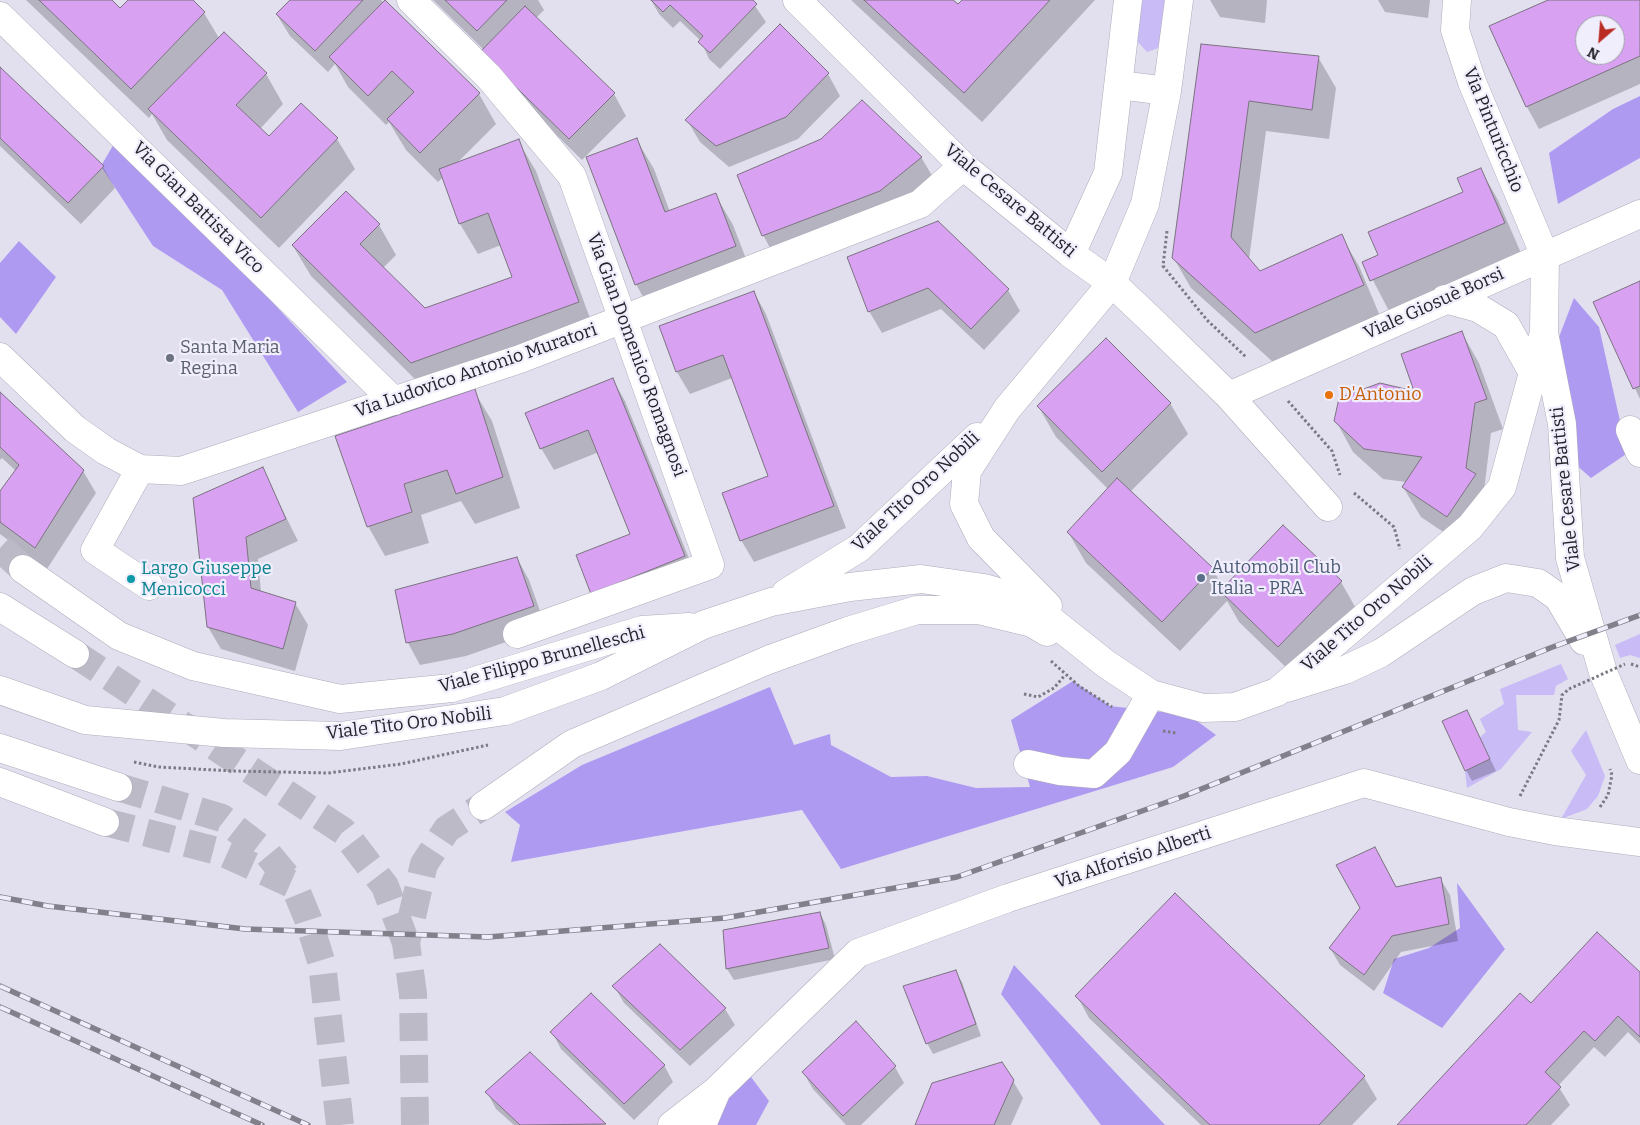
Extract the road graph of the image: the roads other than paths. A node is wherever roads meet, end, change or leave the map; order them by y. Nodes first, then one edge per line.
1 (411, 0) edge
2 (797, 0) edge
3 (1128, 0) edge
4 (1179, 0) edge
5 (1457, 0) edge
6 (0, 16) edge
7 (1119, 85) junction
8 (1167, 91) junction
9 (963, 166) junction
10 (1640, 214) edge
11 (1071, 254) junction
12 (1545, 256) junction
13 (1112, 283) junction
14 (1445, 299) junction
15 (624, 318) junction
16 (1544, 333) junction
17 (0, 357) edge
18 (1533, 373) junction
19 (1230, 396) junction
20 (394, 401) junction
21 (1007, 408) junction
22 (140, 469) junction
23 (1328, 507) dead end
24 (23, 569) tunnel mouth
25 (149, 586) dead end
26 (771, 602) junction
27 (0, 607) edge
28 (703, 626) junction
29 (517, 634) dead end
30 (75, 654) tunnel mouth
31 (1106, 664) junction
32 (1614, 668) junction
33 (0, 690) edge
34 (1277, 692) junction
35 (1151, 694) junction
36 (0, 748) edge
37 (1640, 760) edge
38 (1028, 764) dead end
39 (0, 782) edge
40 (118, 787) tunnel mouth
41 (483, 806) tunnel mouth
42 (105, 822) tunnel mouth
43 (1640, 842) edge
44 (717, 1090) junction
45 (672, 1125) edge
46 (702, 1125) edge

1 - 15 street, Via Gian Domenico Romagnosi
2 - 9 street, Viale Cesare Battisti
3 - 7 street
4 - 8 street, Viale Tito Oro Nobili
5 - 12 street, Via Pinturicchio
6 - 20 street, Via Gian Battista Vico
7 - 8 street
7 - 11 street
8 - 13 street, Viale Tito Oro Nobili
9 - 11 street, Viale Cesare Battisti
9 - 15 street, Via Ludovico Antonio Muratori
10 - 12 street, Viale Giosuè Borsi
11 - 13 street, Viale Cesare Battisti
12 - 14 street, Viale Giosuè Borsi
12 - 16 street, Viale Tito Oro Nobili
13 - 19 street, Viale Cesare Battisti
13 - 21 street, Viale Tito Oro Nobili
14 - 18 street
14 - 19 street, Viale Giosuè Borsi
15 - 20 street, Via Ludovico Antonio Muratori
15 - 29 street, Via Gian Domenico Romagnosi
16 - 18 street, Viale Tito Oro Nobili
16 - 32 street, Viale Cesare Battisti
17 - 22 street, Via Ludovico Antonio Muratori
18 - 34 street, Viale Tito Oro Nobili
19 - 23 street, Viale Cesare Battisti
20 - 22 street, Via Ludovico Antonio Muratori
21 - 26 street, Viale Tito Oro Nobili
21 - 31 street, Viale Tito Oro Nobili
22 - 25 street
24 - 28 street, Viale Filippo Brunelleschi
26 - 28 street, Viale Tito Oro Nobili
26 - 31 street, Viale Tito Oro Nobili
27 - 30 street
28 - 33 street, Viale Tito Oro Nobili
31 - 35 street, Viale Tito Oro Nobili
31 - 41 street
32 - 34 street, Viale Cesare Battisti
32 - 37 street, Viale Cesare Battisti
34 - 35 street, Viale Tito Oro Nobili
35 - 38 street
36 - 40 street
39 - 42 street
43 - 44 street, Via Alforisio Alberti
44 - 45 street
44 - 46 street, Via Alforisio Alberti

